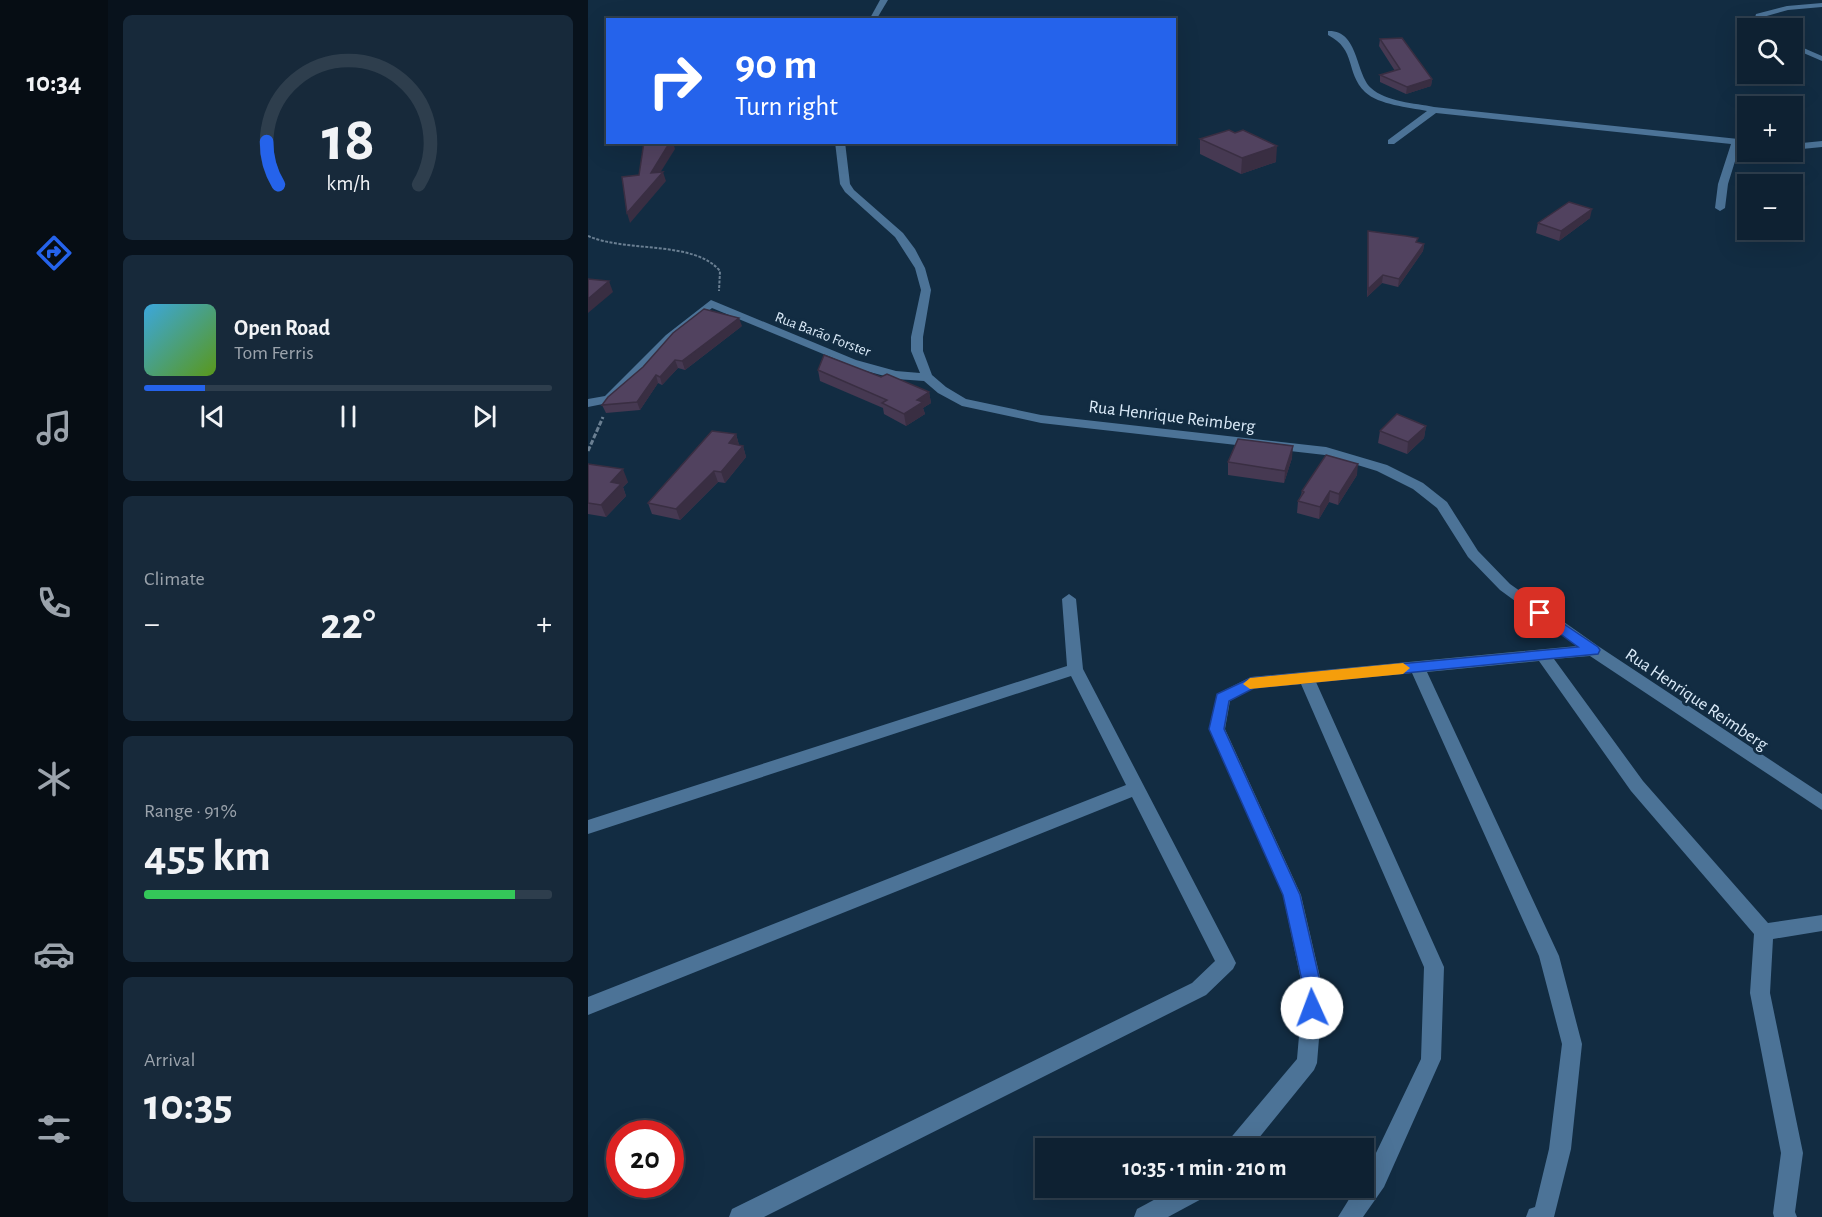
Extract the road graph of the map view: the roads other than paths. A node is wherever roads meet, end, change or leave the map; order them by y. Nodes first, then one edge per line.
1 (884, 0) edge
2 (1822, 4) edge
3 (873, 18) edge
4 (1759, 18) edge
5 (1330, 33) dead end
6 (1803, 50) edge
7 (1822, 59) edge
8 (1434, 110) junction
9 (1391, 142) dead end
10 (1736, 142) joint
11 (840, 144) edge
12 (1822, 144) edge
13 (1803, 146) edge
14 (1720, 208) dead end
15 (927, 377) junction
16 (588, 403) edge
17 (1069, 598) dead end
18 (1593, 650) junction
19 (1543, 655) junction
20 (1417, 667) junction
21 (1076, 669) junction
22 (1306, 678) junction
23 (1136, 788) junction
24 (1822, 803) edge
25 (588, 827) edge
26 (1822, 923) edge
27 (1764, 932) junction
28 (588, 1006) edge
29 (1245, 1138) edge
30 (1180, 1198) edge
31 (740, 1217) edge
32 (1145, 1217) edge
33 (1349, 1217) edge
34 (1537, 1217) edge
35 (1786, 1217) edge

1 - 3 street
2 - 4 street
5 - 8 street
6 - 7 street
8 - 9 street
8 - 10 street
10 - 14 street
11 - 15 street
12 - 13 street
15 - 16 street, Rua Barão Forster
15 - 18 street, Rua Henrique Reimberg
17 - 21 street
18 - 19 street
18 - 24 street, Rua Henrique Reimberg
19 - 20 street
19 - 27 street
20 - 22 street
20 - 34 street
21 - 23 street
21 - 25 street
22 - 29 street
22 - 33 street
23 - 28 street
23 - 31 street
26 - 27 street
27 - 35 street
30 - 32 street

